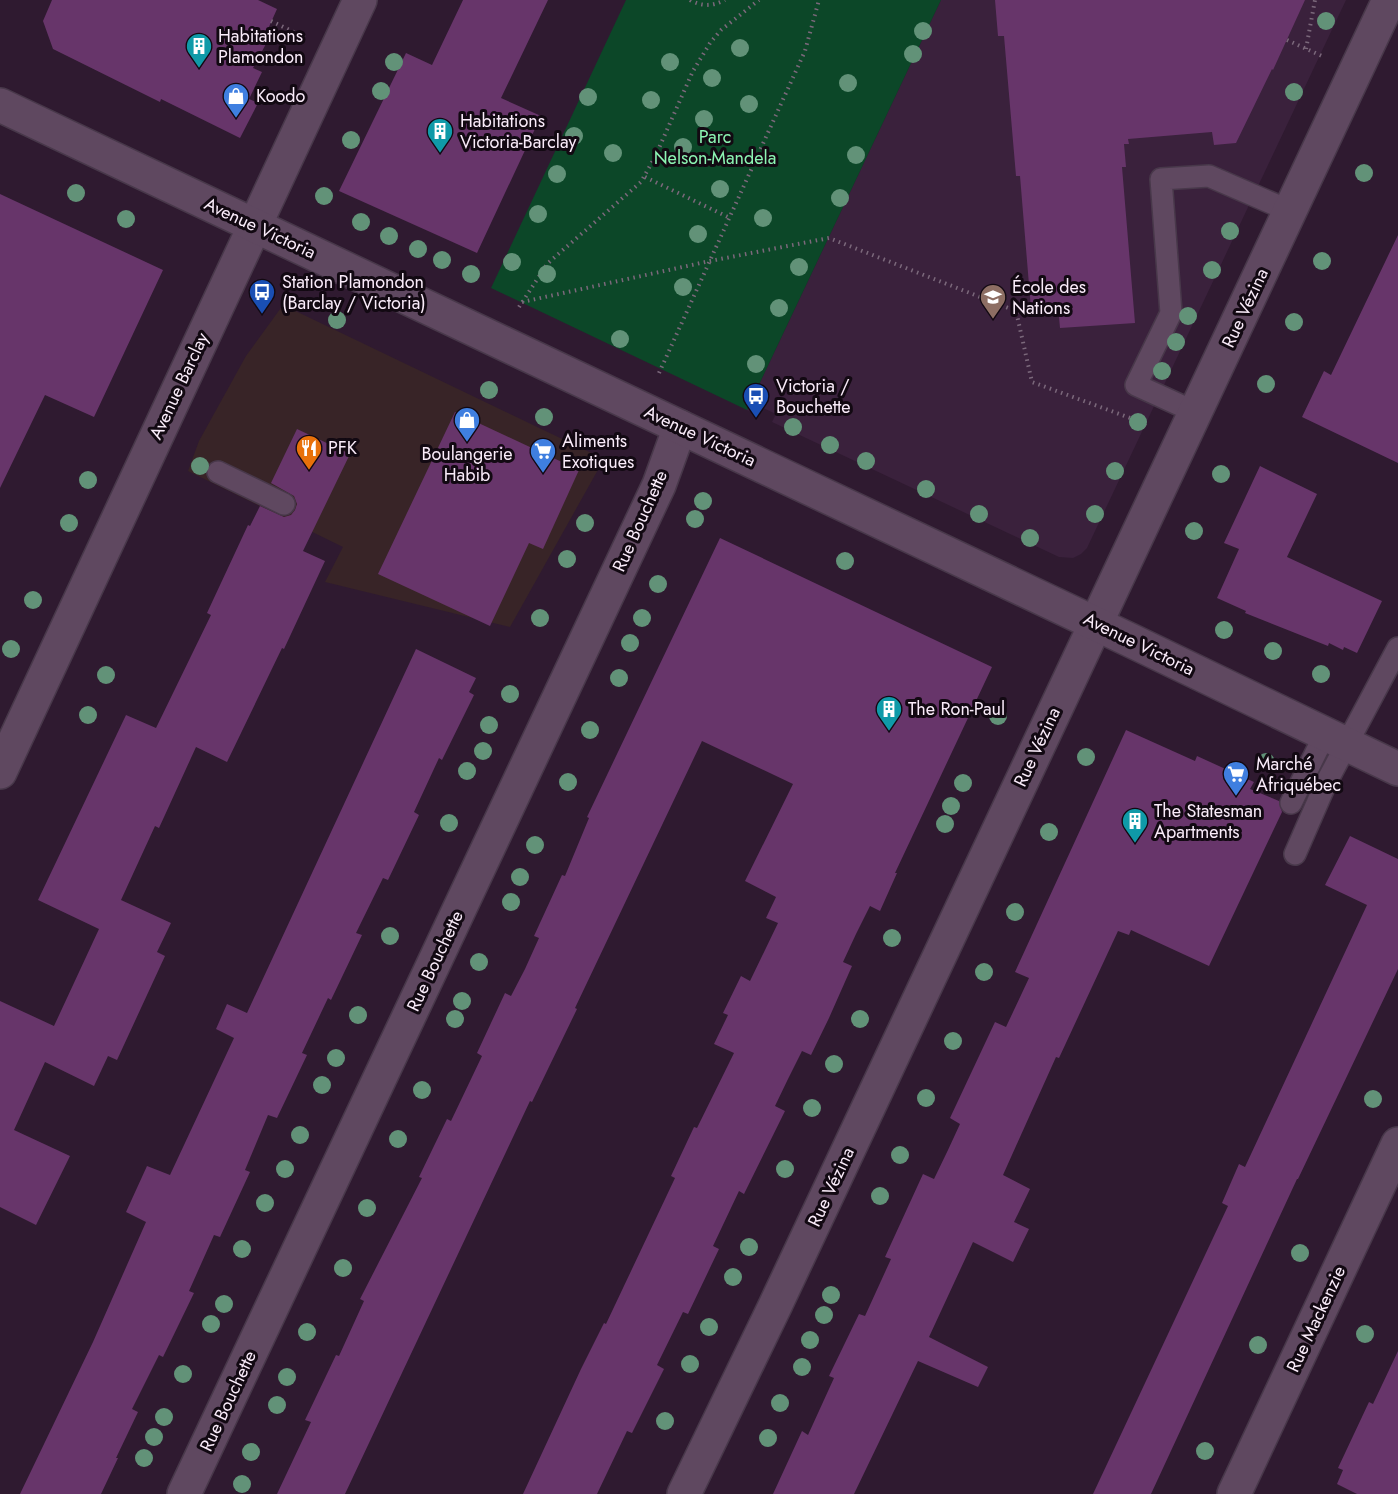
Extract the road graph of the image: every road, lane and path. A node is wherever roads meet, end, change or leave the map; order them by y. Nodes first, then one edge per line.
1 (360, 0) edge
2 (690, 0) edge
3 (725, 0) edge
4 (759, 0) edge
5 (819, 0) edge
6 (1316, 0) edge
7 (1389, 0) edge
8 (271, 21) dead end
9 (1287, 40) dead end
10 (312, 41) dead end
11 (1306, 49) junction
12 (1322, 57) dead end
13 (0, 105) edge
14 (645, 177) junction
15 (1290, 211) junction
16 (730, 218) junction
17 (255, 226) junction
18 (710, 261) junction
19 (659, 373) dead end
20 (1195, 412) junction
21 (680, 427) junction
22 (1148, 427) dead end
23 (218, 472) dead end
24 (284, 504) dead end
25 (1095, 624) junction
26 (1398, 648) edge
27 (1336, 739) junction
28 (1398, 769) edge
29 (0, 772) edge
30 (1291, 803) dead end
31 (1296, 854) dead end
32 (1398, 1144) edge
33 (184, 1494) edge
34 (684, 1494) edge
35 (1234, 1494) edge

1 - 17 street, Avenue Barclay
2 - 3 path
4 - 14 path
5 - 16 path
6 - 11 path
7 - 15 street, Rue Vézina
8 - 10 path
9 - 11 path
11 - 12 path
13 - 17 street, Avenue Victoria
14 - 16 path
14 - 18 path
15 - 20 street, Rue Vézina
15 - 20 lane
16 - 18 path
17 - 21 street, Avenue Victoria
17 - 29 street, Avenue Barclay
18 - 19 path
18 - 22 path
20 - 25 street, Rue Vézina
21 - 25 street, Avenue Victoria
21 - 33 street, Rue Bouchette
23 - 24 lane
25 - 27 street, Avenue Victoria
25 - 34 street, Rue Vézina
26 - 27 lane
27 - 28 street, Avenue Victoria
27 - 30 lane
27 - 31 lane
32 - 35 street, Rue Mackenzie

